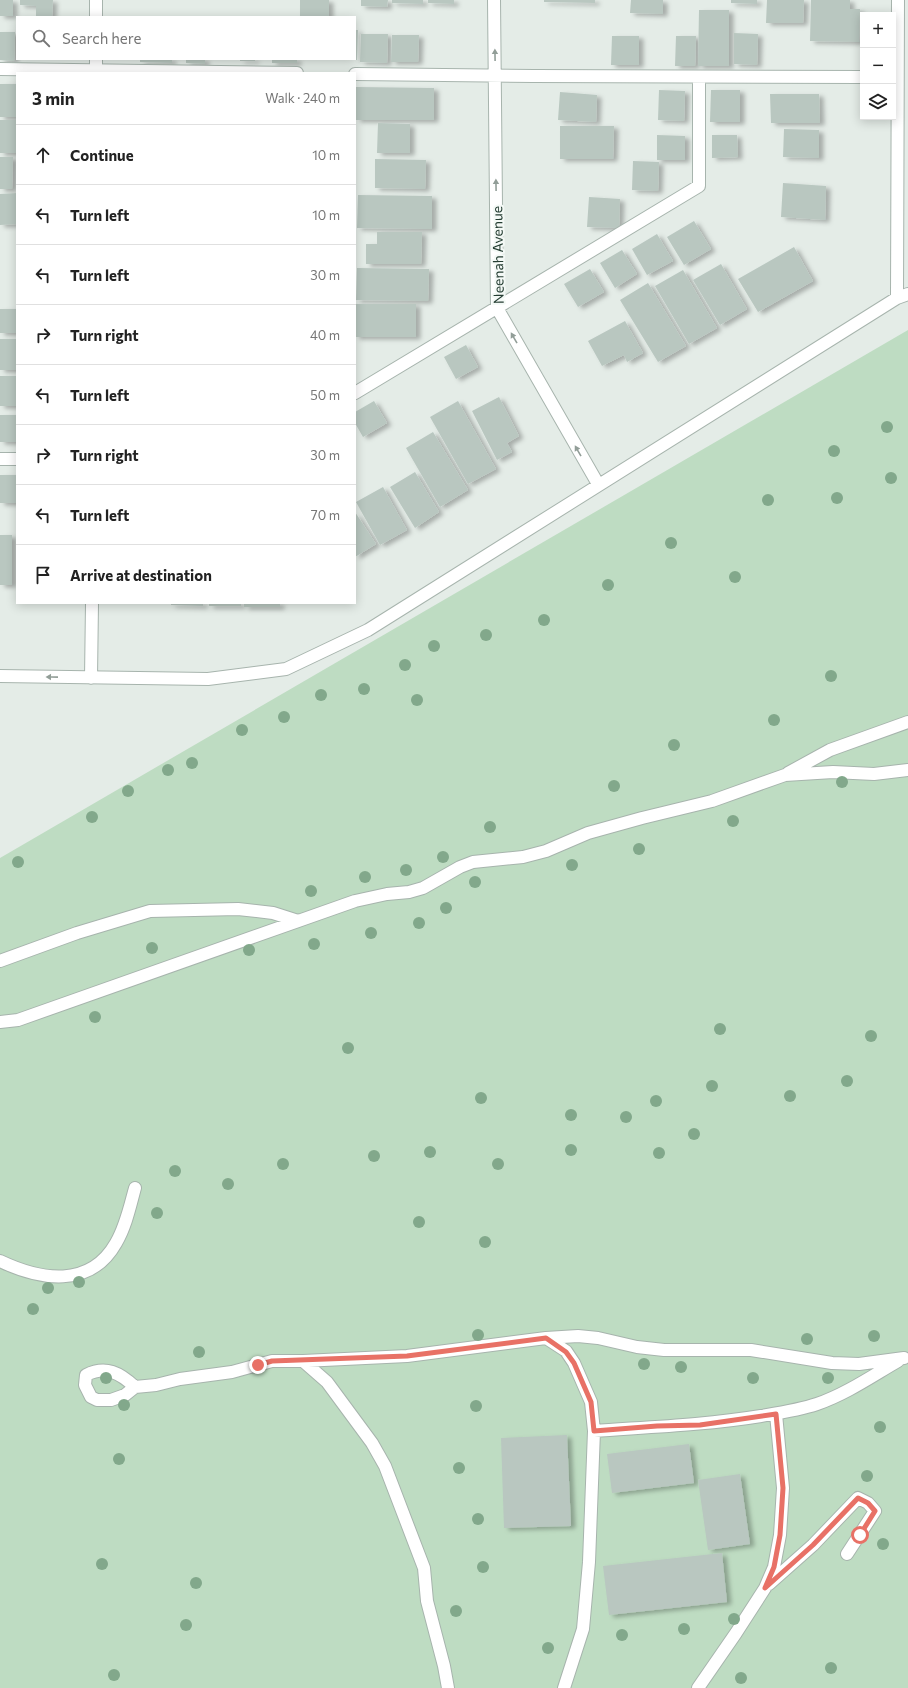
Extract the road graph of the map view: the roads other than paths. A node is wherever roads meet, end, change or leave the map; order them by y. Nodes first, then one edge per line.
1 (96, 0) edge
2 (494, 0) edge
3 (898, 0) edge
4 (96, 16) edge
5 (903, 47) edge
6 (96, 67) edge
7 (0, 69) edge
8 (264, 72) edge
9 (896, 72) edge
10 (356, 74) edge
11 (495, 76) junction
12 (860, 76) edge
13 (699, 77) junction
14 (895, 84) edge
15 (903, 296) edge
16 (497, 308) junction
17 (356, 392) edge
18 (0, 459) edge
19 (16, 459) edge
20 (598, 484) junction
21 (92, 604) edge
22 (0, 676) edge
23 (91, 678) junction
24 (908, 722) edge
25 (908, 770) edge
26 (785, 774) junction
27 (298, 921) junction
28 (0, 961) edge
29 (0, 1022) edge
30 (135, 1188) dead end
31 (0, 1261) edge
32 (546, 1338) junction
33 (906, 1357) edge
34 (303, 1361) junction
35 (135, 1387) dead end
36 (776, 1414) junction
37 (594, 1431) junction
38 (847, 1554) dead end
39 (765, 1588) junction
40 (448, 1688) edge
41 (564, 1688) edge
42 (698, 1688) edge

1 - 4 street
11 -> 2 street, Neenah Avenue
3 - 5 street
5 - 9 street
6 - 7 street
6 - 8 street
10 - 11 street
11 - 13 street
16 -> 11 street, Neenah Avenue
12 - 13 street
13 - 16 street
14 - 15 street
15 - 20 street
16 - 17 street
20 -> 16 street, Neenah Avenue
18 - 19 street
20 - 23 street
21 - 23 street
23 -> 22 street
24 - 26 street
25 - 26 street
26 - 27 street
27 - 28 street
27 - 29 street
30 - 31 street
32 - 33 street
32 - 34 street
32 - 37 street
33 - 36 street
34 - 35 street
34 - 40 street
36 - 37 street
36 - 39 street
37 - 41 street
38 - 39 street
39 - 42 street

